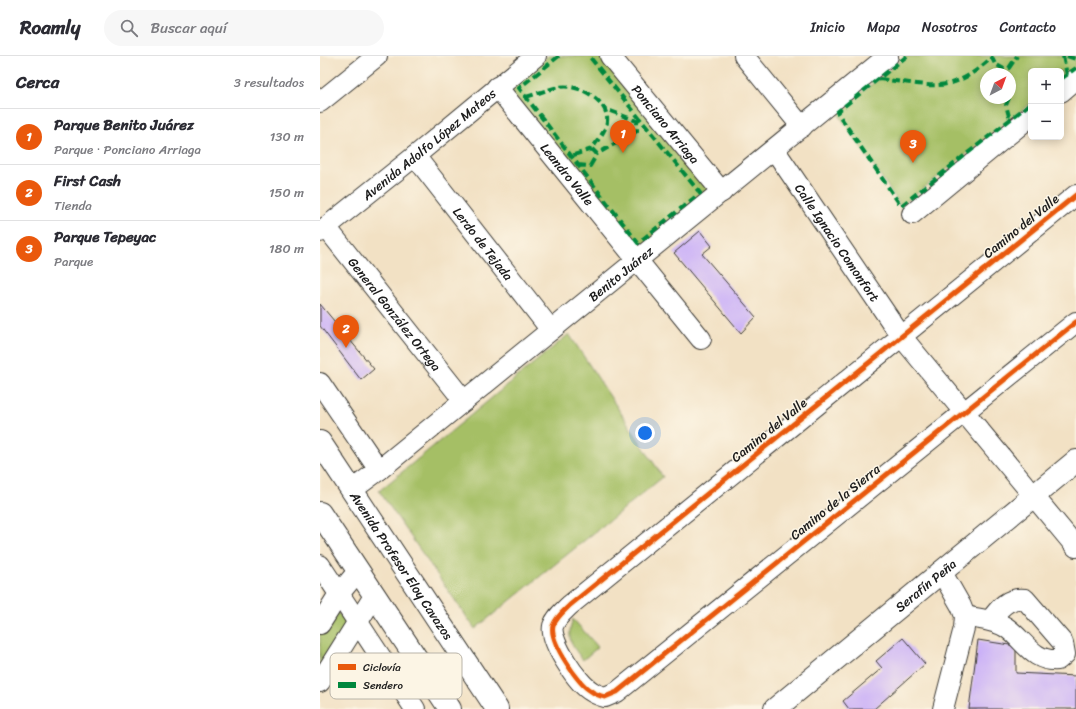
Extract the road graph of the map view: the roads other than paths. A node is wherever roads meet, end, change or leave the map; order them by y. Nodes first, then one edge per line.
1 (377, 56) edge
2 (536, 56) edge
3 (610, 56) edge
4 (744, 56) edge
5 (878, 59) edge
6 (1076, 80) edge
7 (497, 87) junction
8 (1064, 90) edge
9 (320, 102) edge
10 (1028, 118) edge
11 (802, 127) junction
12 (774, 149) junction
13 (415, 156) junction
14 (722, 192) junction
15 (1076, 195) edge
16 (912, 214) dead end
17 (323, 229) edge
18 (637, 261) junction
19 (1076, 322) edge
20 (551, 330) junction
21 (901, 336) junction
22 (702, 338) dead end
23 (320, 383) edge
24 (464, 401) junction
25 (963, 413) junction
26 (320, 442) edge
27 (1076, 461) edge
28 (379, 470) junction
29 (352, 490) junction
30 (1033, 496) junction
31 (320, 512) edge
32 (1076, 547) edge
33 (320, 565) edge
34 (358, 571) junction
35 (941, 572) junction
36 (340, 594) junction
37 (374, 596) junction
38 (965, 616) junction
39 (990, 621) dead end
40 (358, 622) junction
41 (320, 624) edge
42 (338, 653) edge
43 (378, 653) edge
44 (412, 653) edge
45 (460, 653) edge
46 (462, 656) edge
47 (330, 666) edge
48 (320, 682) edge
49 (605, 698) joint
50 (408, 699) edge
51 (443, 699) edge
52 (415, 709) edge
53 (450, 709) edge
54 (497, 709) edge
55 (775, 709) edge
56 (943, 709) edge

1 - 9 street
2 - 7 street, Avenida Adolfo López Mateos
3 - 14 street, Ponciano Arriaga
4 - 11 street
5 - 11 street, Benito Juárez
6 - 8 street
7 - 13 street, Avenida Adolfo López Mateos
7 - 18 street, Leandro Valle
10 - 16 street
11 - 12 street, Benito Juárez
12 - 14 street, Benito Juárez
12 - 21 street, Calle Ignacio Comonfort
13 - 17 street, Avenida Adolfo López Mateos
13 - 20 street, Lerdo de Tejada
14 - 18 street, Benito Juárez
15 - 21 street, Camino del Valle
17 - 24 street, General González Ortega
18 - 20 street, Benito Juárez
18 - 22 street, Leandro Valle
19 - 25 street, Camino de la Sierra
20 - 24 street, Benito Juárez
21 - 25 street, Calle Ignacio Comonfort
21 - 49 street, Camino del Valle
23 - 28 street
24 - 28 street, Benito Juárez
25 - 30 street, Calle Ignacio Comonfort
25 - 49 street, Camino de la Sierra
26 - 29 main road, Avenida Profesor Eloy Cavazos
27 - 30 main road, Serafín Peña
28 - 29 street, Benito Juárez
29 - 45 main road, Avenida Profesor Eloy Cavazos
30 - 32 street, Calle Ignacio Comonfort
30 - 35 main road, Serafín Peña
31 - 34 main road
33 - 36 street
34 - 36 street
34 - 37 main road
35 - 38 street
35 - 55 main road, Serafín Peña
36 - 40 street
36 - 41 street
37 - 40 street
37 - 44 main road
38 - 39 street
38 - 56 street
40 - 42 street
40 - 43 street
46 - 54 main road, Avenida Profesor Eloy Cavazos
47 - 48 street
50 - 52 street
51 - 53 main road

